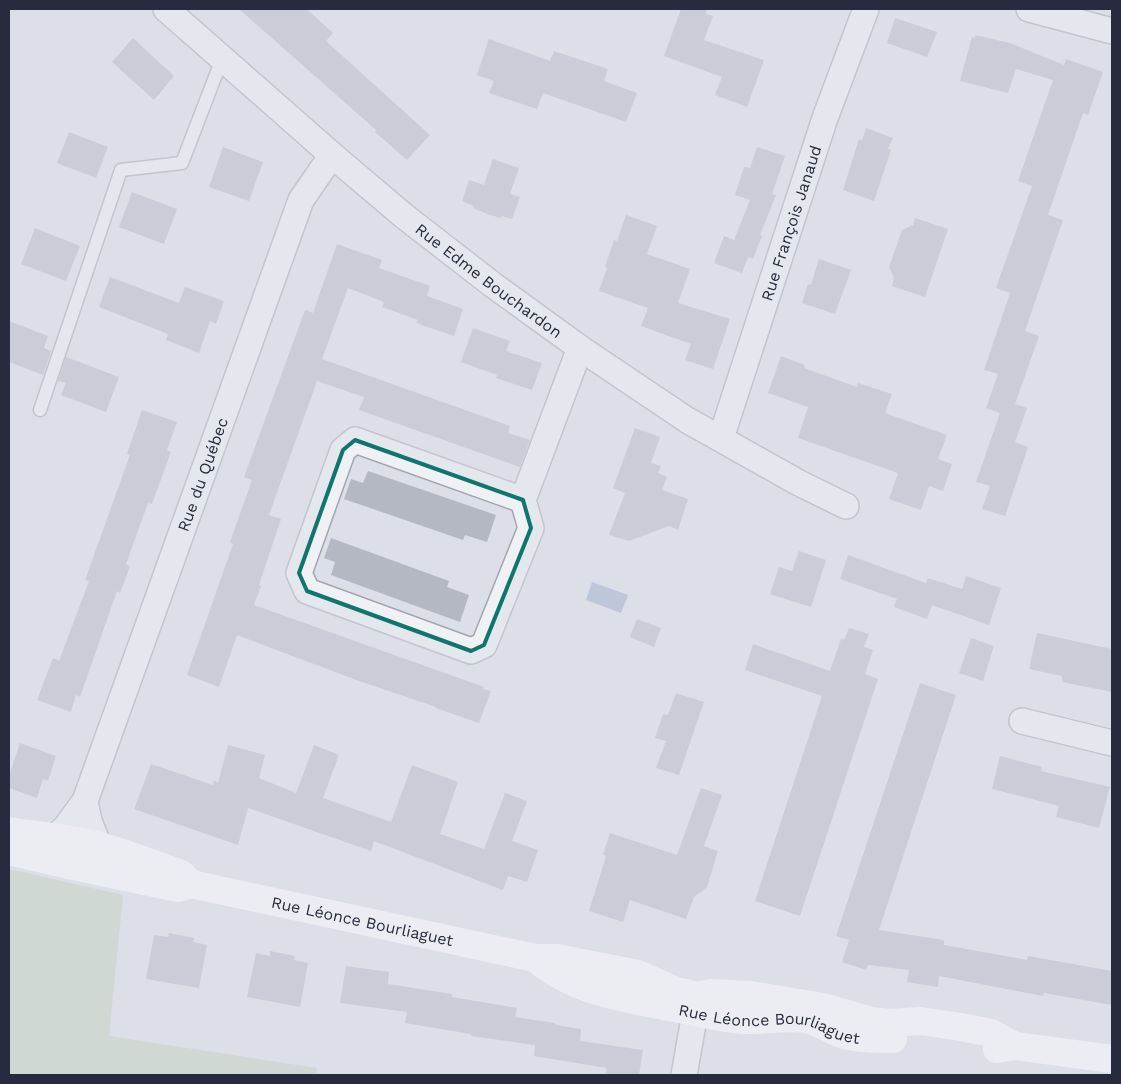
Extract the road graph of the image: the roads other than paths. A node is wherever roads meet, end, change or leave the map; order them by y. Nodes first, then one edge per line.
1 (166, 9) edge
2 (866, 9) edge
3 (1029, 9) edge
4 (1112, 31) edge
5 (222, 60) junction
6 (332, 155) junction
7 (580, 348) junction
8 (40, 410) dead end
9 (721, 438) junction
10 (523, 500) junction
11 (846, 506) dead end
12 (1022, 721) dead end
13 (1112, 743) edge
14 (85, 801) junction
15 (9, 831) edge
16 (51, 849) junction
17 (9, 851) edge
18 (96, 858) junction
19 (696, 1004) junction
20 (1112, 1059) edge
21 (684, 1075) edge

1 - 5 street, Rue Edme Bouchardon
2 - 9 street, Rue François Janaud
3 - 4 street
5 - 6 street, Rue Edme Bouchardon
5 - 8 lane
6 - 7 street, Rue Edme Bouchardon
6 - 14 street, Rue du Québec
7 - 9 street, Rue Edme Bouchardon
7 - 10 street
9 - 11 street, Rue Edme Bouchardon
10 - 10 street
12 - 13 street
14 - 16 street, Rue du Québec
14 - 18 street
15 - 16 main road, Rue Léonce Bourliaguet
16 - 17 main road, Rue Léonce Bourliaguet
16 - 18 main road, Rue Léonce Bourliaguet
18 - 19 main road, Rue Léonce Bourliaguet
19 - 20 main road, Rue Léonce Bourliaguet
19 - 21 street

